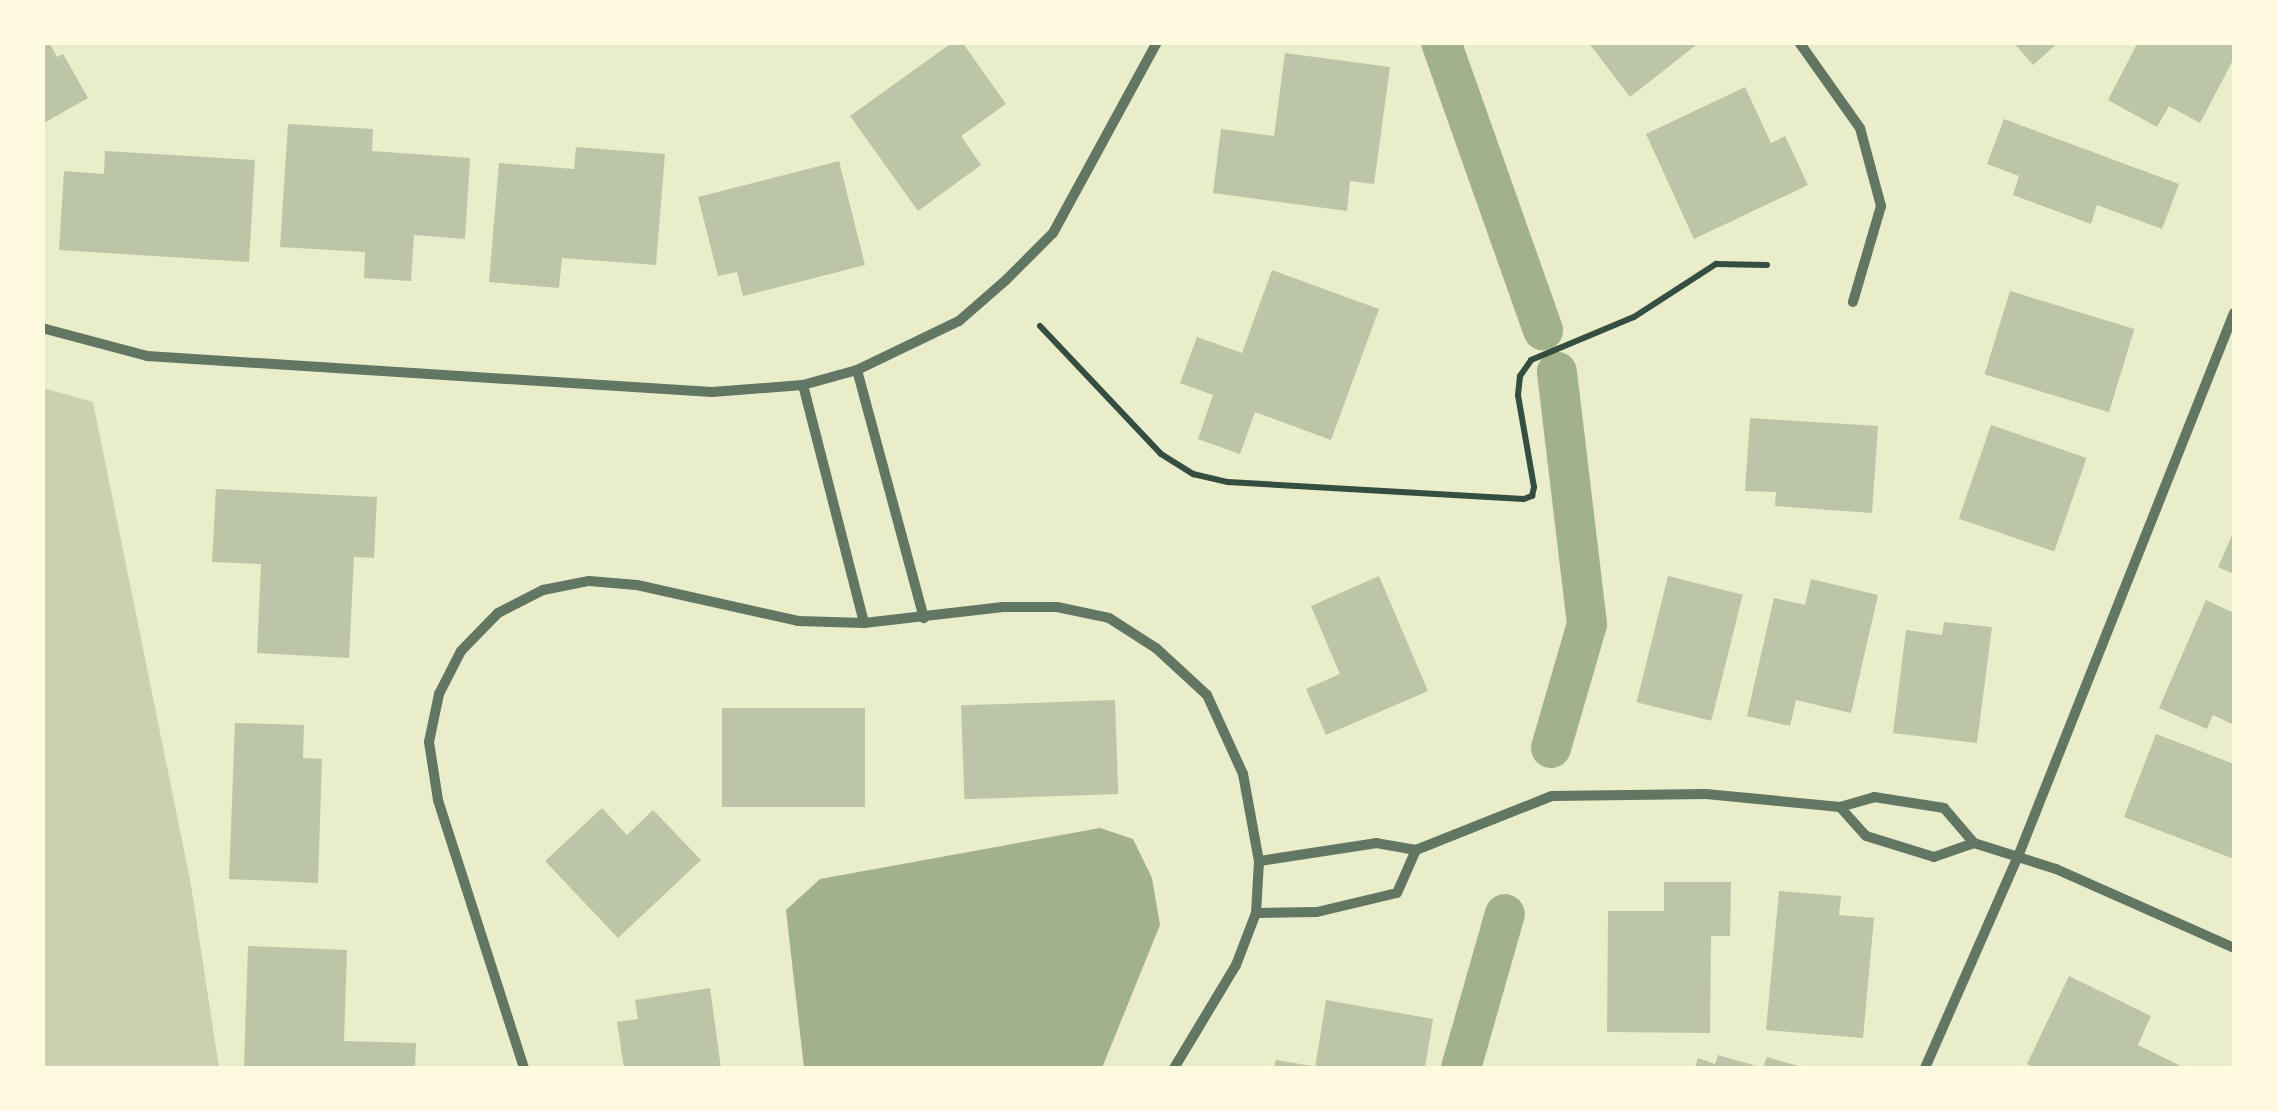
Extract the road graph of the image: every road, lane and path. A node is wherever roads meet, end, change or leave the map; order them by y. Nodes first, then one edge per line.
1 (1157, 42) edge
2 (1798, 42) edge
3 (1767, 265) dead end
4 (1853, 302) dead end
5 (2234, 314) edge
6 (1040, 326) dead end
7 (42, 328) edge
8 (858, 370) junction
9 (804, 385) junction
10 (924, 618) junction
11 (864, 623) junction
12 (1840, 807) junction
13 (1974, 843) junction
14 (1416, 850) junction
15 (2020, 854) junction
16 (1259, 860) junction
17 (1256, 913) junction
18 (2234, 948) edge
19 (524, 1068) edge
20 (1174, 1068) edge
21 (1924, 1068) edge

1 - 8 street
2 - 4 street
3 - 6 path
5 - 15 street
7 - 9 street
8 - 9 street
8 - 10 street
9 - 11 street
10 - 11 street
10 - 16 street
11 - 19 street
12 - 13 street
12 - 13 street
12 - 14 street
13 - 15 street
14 - 16 street
14 - 17 street
15 - 18 street
15 - 21 street
16 - 17 street
17 - 20 street

